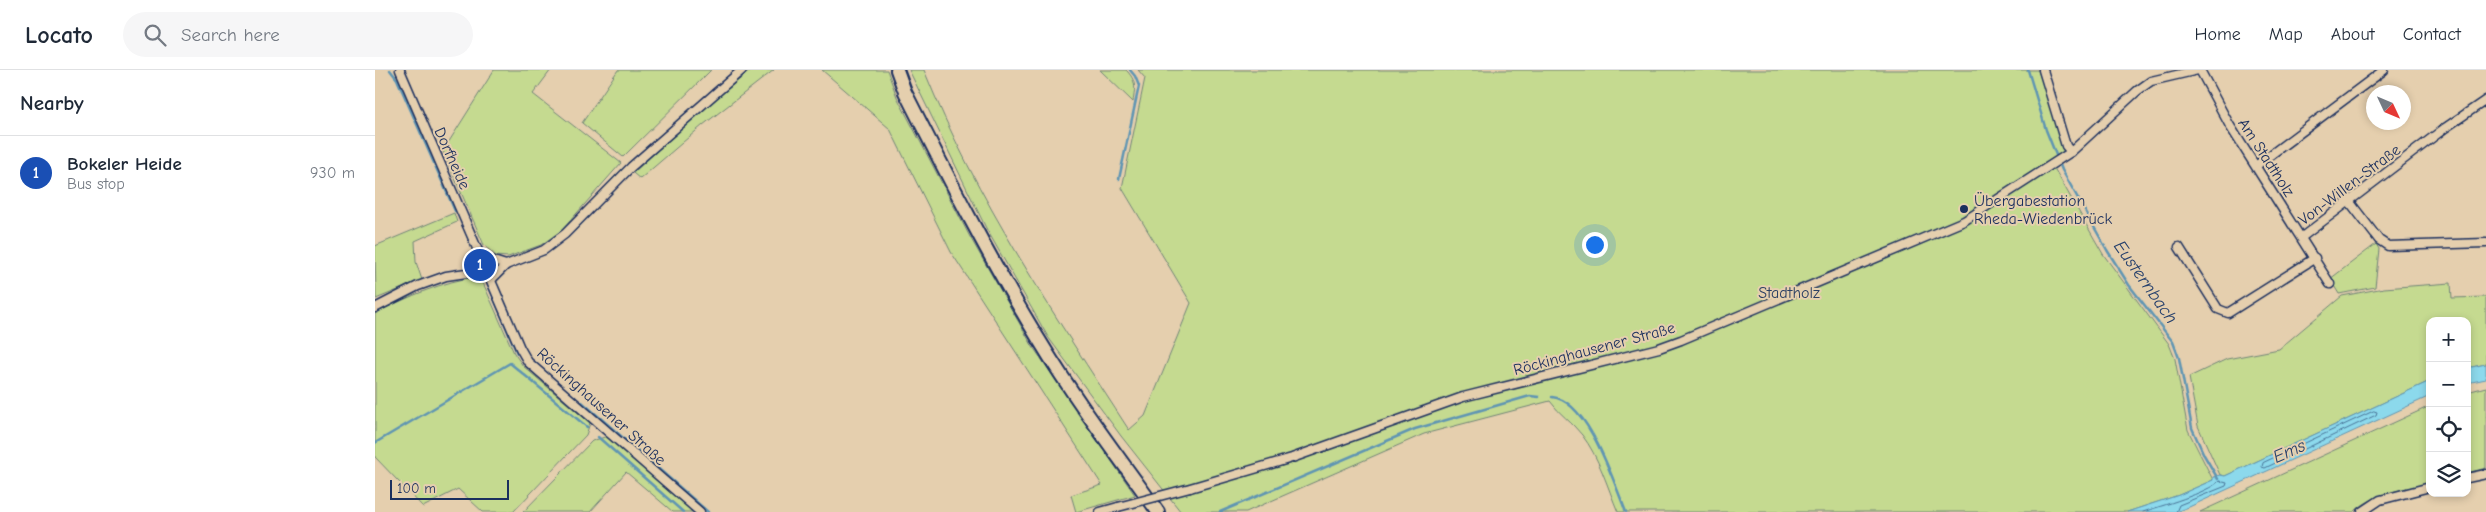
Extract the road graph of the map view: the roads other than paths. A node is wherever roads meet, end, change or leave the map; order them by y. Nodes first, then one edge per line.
1 (400, 70) edge
2 (742, 70) edge
3 (897, 70) edge
4 (2043, 70) edge
5 (2199, 70) edge
6 (2384, 70) edge
7 (2486, 100) edge
8 (2068, 155) junction
9 (2257, 165) junction
10 (2349, 202) junction
11 (2302, 237) junction
12 (2486, 243) edge
13 (2179, 247) dead end
14 (481, 257) junction
15 (2315, 258) junction
16 (506, 265) junction
17 (486, 270) junction
18 (491, 280) junction
19 (2330, 284) dead end
20 (375, 308) edge
21 (2486, 474) edge
22 (2471, 477) edge
23 (2426, 488) edge
24 (700, 512) edge
25 (1100, 512) edge
26 (1158, 512) edge
27 (2362, 512) edge

1 - 14 street, Dorfheide
2 - 16 street
3 - 26 main road
4 - 8 street
5 - 8 street, Röckinghausener Straße
5 - 9 street, Am Stadtholz
6 - 9 street
7 - 10 street, Von-Willen-Straße
8 - 25 street, Röckinghausener Straße, bridge
9 - 11 street, Am Stadtholz
10 - 11 street, Von-Willen-Straße
10 - 12 street
11 - 15 street, Am Stadtholz
13 - 15 street
14 - 16 street
14 - 17 street, Röckinghausener Straße
15 - 19 street, Am Stadtholz
16 - 18 street
17 - 18 street, Röckinghausener Straße
17 - 20 street
18 - 24 street, Röckinghausener Straße
21 - 22 street
23 - 27 street

